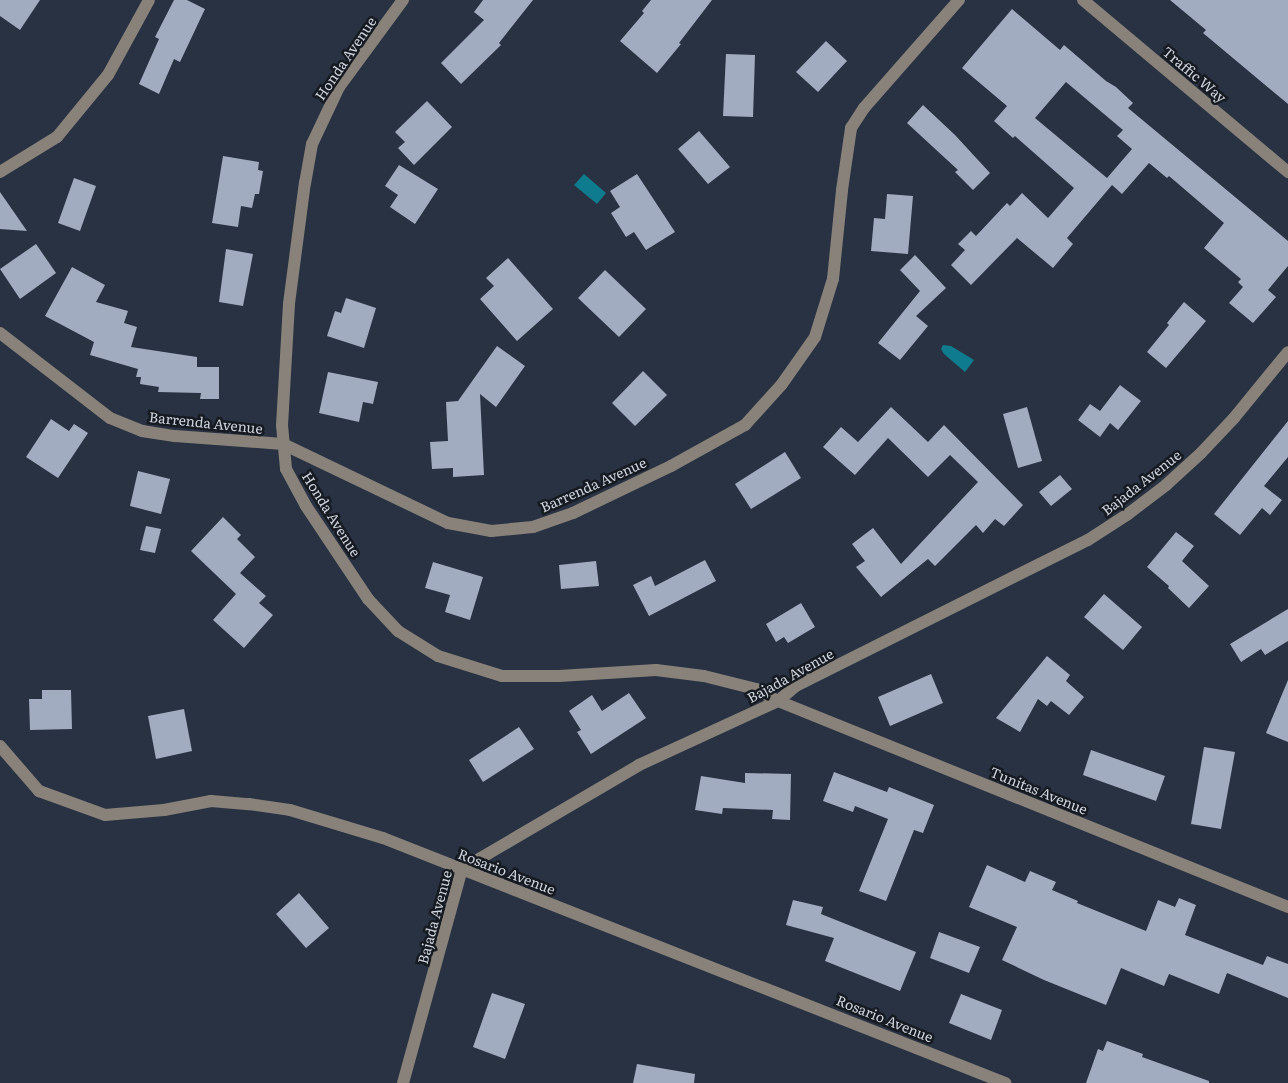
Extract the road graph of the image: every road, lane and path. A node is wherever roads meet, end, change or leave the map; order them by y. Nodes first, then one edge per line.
1 (149, 0) edge
2 (403, 0) edge
3 (959, 0) edge
4 (1083, 0) edge
5 (0, 172) edge
6 (1288, 172) edge
7 (0, 333) edge
8 (1288, 352) edge
9 (283, 444) junction
10 (778, 701) junction
11 (0, 746) edge
12 (462, 869) junction
13 (1288, 908) edge
14 (403, 1083) edge
15 (1005, 1083) edge

1 - 5 street
2 - 9 street, Honda Avenue
3 - 9 street, Barrenda Avenue
4 - 6 street, Traffic Way
7 - 9 street, Barrenda Avenue
8 - 10 street, Bajada Avenue
9 - 10 street, Honda Avenue
10 - 12 street, Bajada Avenue
10 - 13 street, Tunitas Avenue
11 - 12 street, Rosario Avenue
12 - 14 street, Bajada Avenue
12 - 15 street, Rosario Avenue

